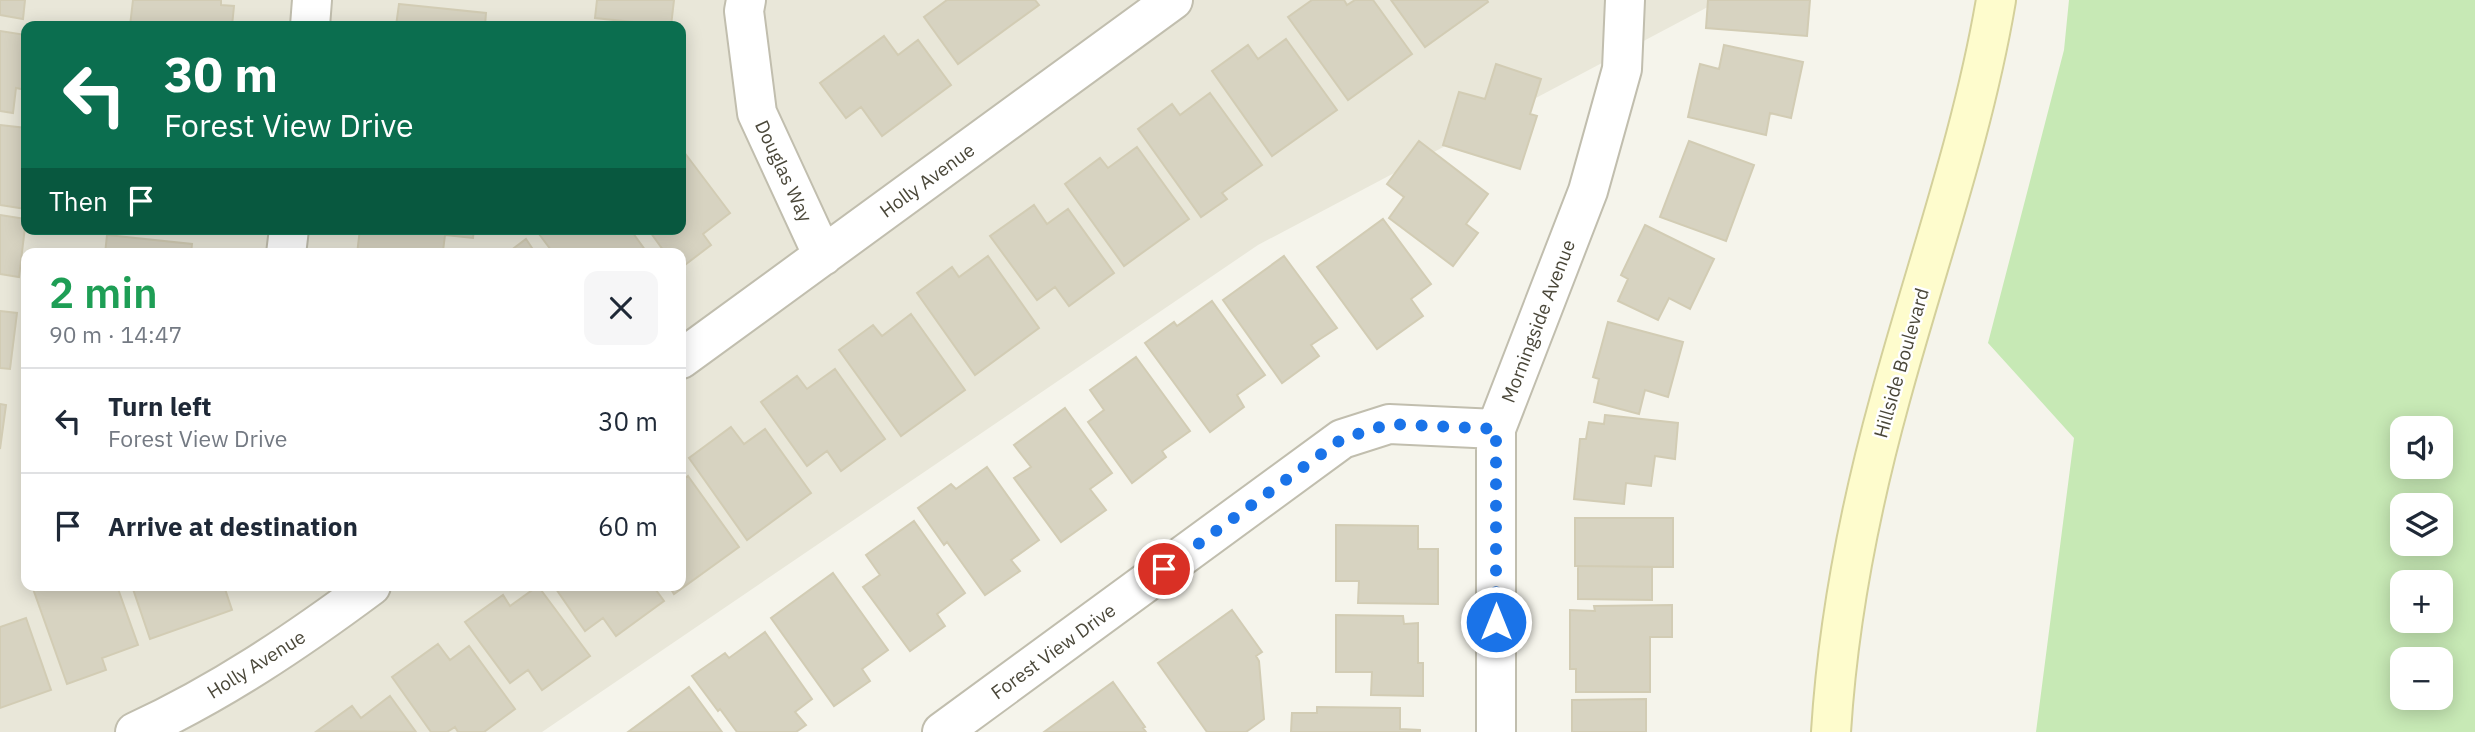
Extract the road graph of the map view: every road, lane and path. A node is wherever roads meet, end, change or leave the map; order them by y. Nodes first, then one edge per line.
1 (312, 0) edge
2 (746, 0) edge
3 (1172, 0) edge
4 (1625, 0) edge
5 (1996, 0) edge
6 (310, 21) edge
7 (823, 256) junction
8 (686, 355) edge
9 (1496, 429) junction
10 (351, 592) edge
11 (135, 732) edge
12 (942, 732) edge
13 (1496, 732) edge
14 (1831, 732) edge

1 - 6 street
2 - 7 street, Douglas Way
3 - 7 street, Holly Avenue
4 - 9 street, Morningside Avenue
5 - 14 main road, Hillside Boulevard
7 - 8 street, Holly Avenue
9 - 12 street, Forest View Drive
9 - 13 street, Morningside Avenue
10 - 11 street, Holly Avenue

